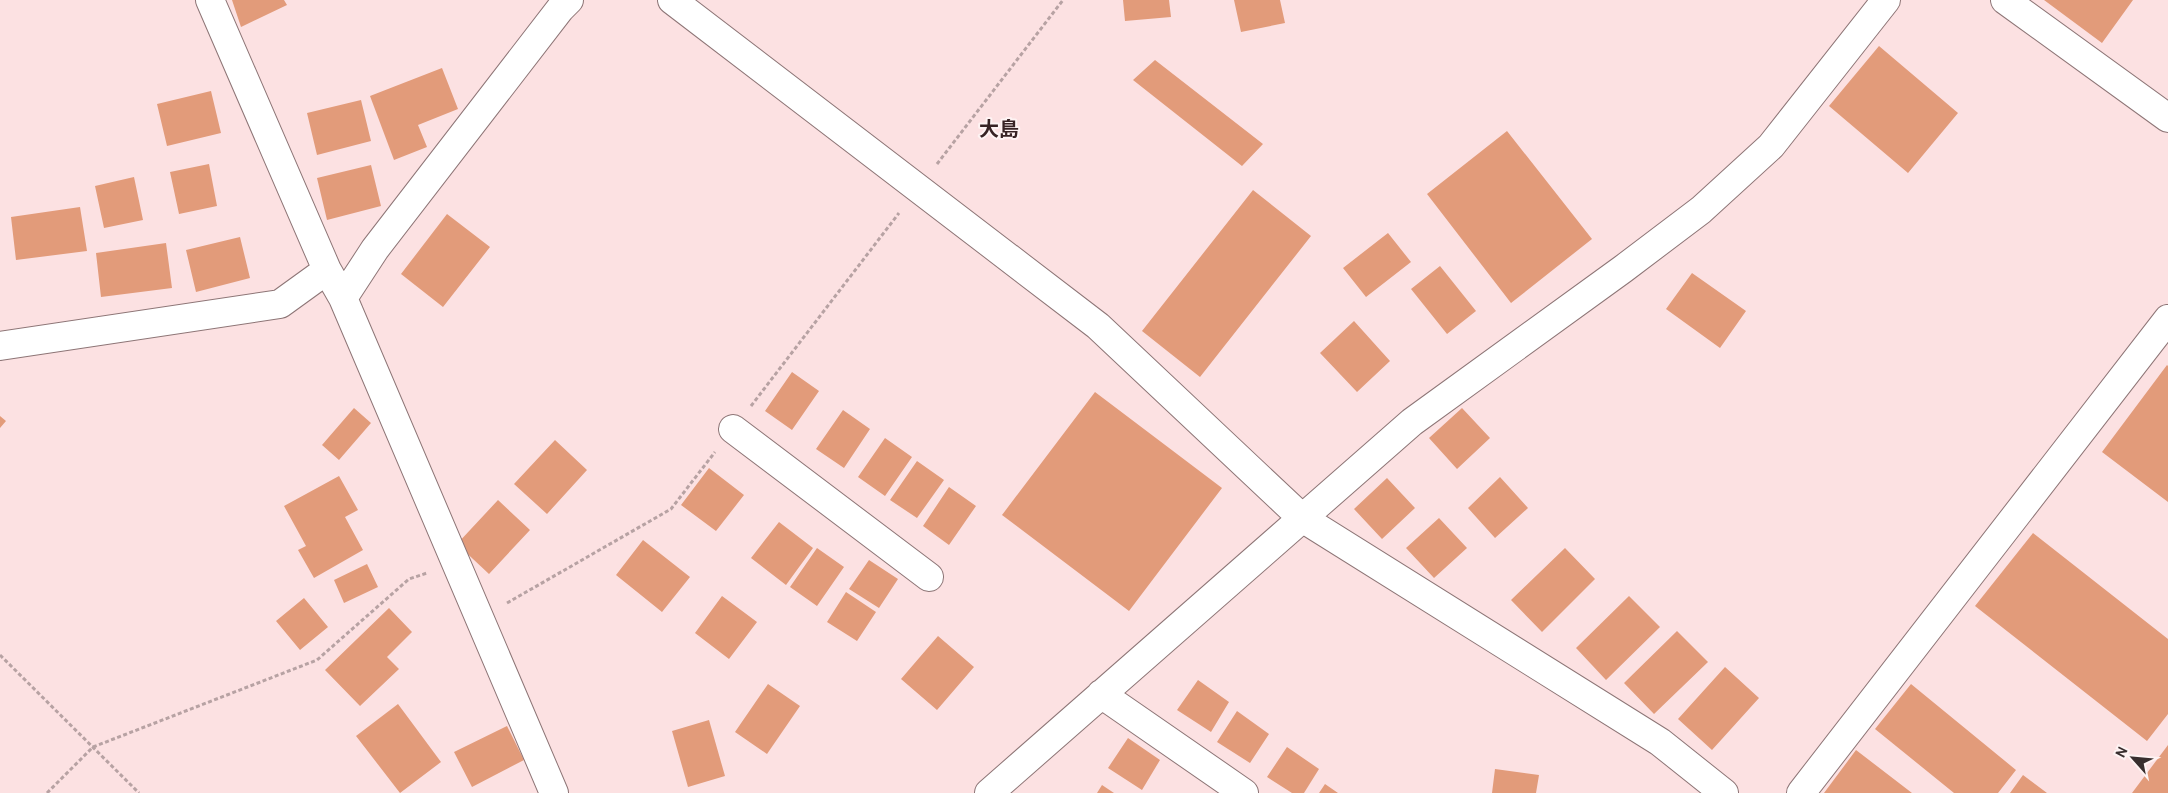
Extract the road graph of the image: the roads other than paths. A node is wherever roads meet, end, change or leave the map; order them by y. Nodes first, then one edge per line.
1 (210, 0) edge
2 (569, 0) edge
3 (672, 0) edge
4 (1886, 0) edge
5 (2004, 0) edge
6 (2168, 118) edge
7 (327, 270) junction
8 (343, 298) junction
9 (2168, 319) edge
10 (0, 346) edge
11 (733, 429) road end
12 (1302, 518) junction
13 (929, 578) dead end
14 (1101, 694) junction
15 (554, 793) edge
16 (989, 793) edge
17 (1244, 793) edge
18 (1724, 793) edge
19 (1801, 793) edge

1 - 7 street
2 - 8 street
3 - 12 street
4 - 12 street
5 - 6 street
7 - 8 street
7 - 10 street
8 - 15 street
9 - 19 street
11 - 13 street
12 - 14 street
12 - 18 street
14 - 16 street
14 - 17 street

